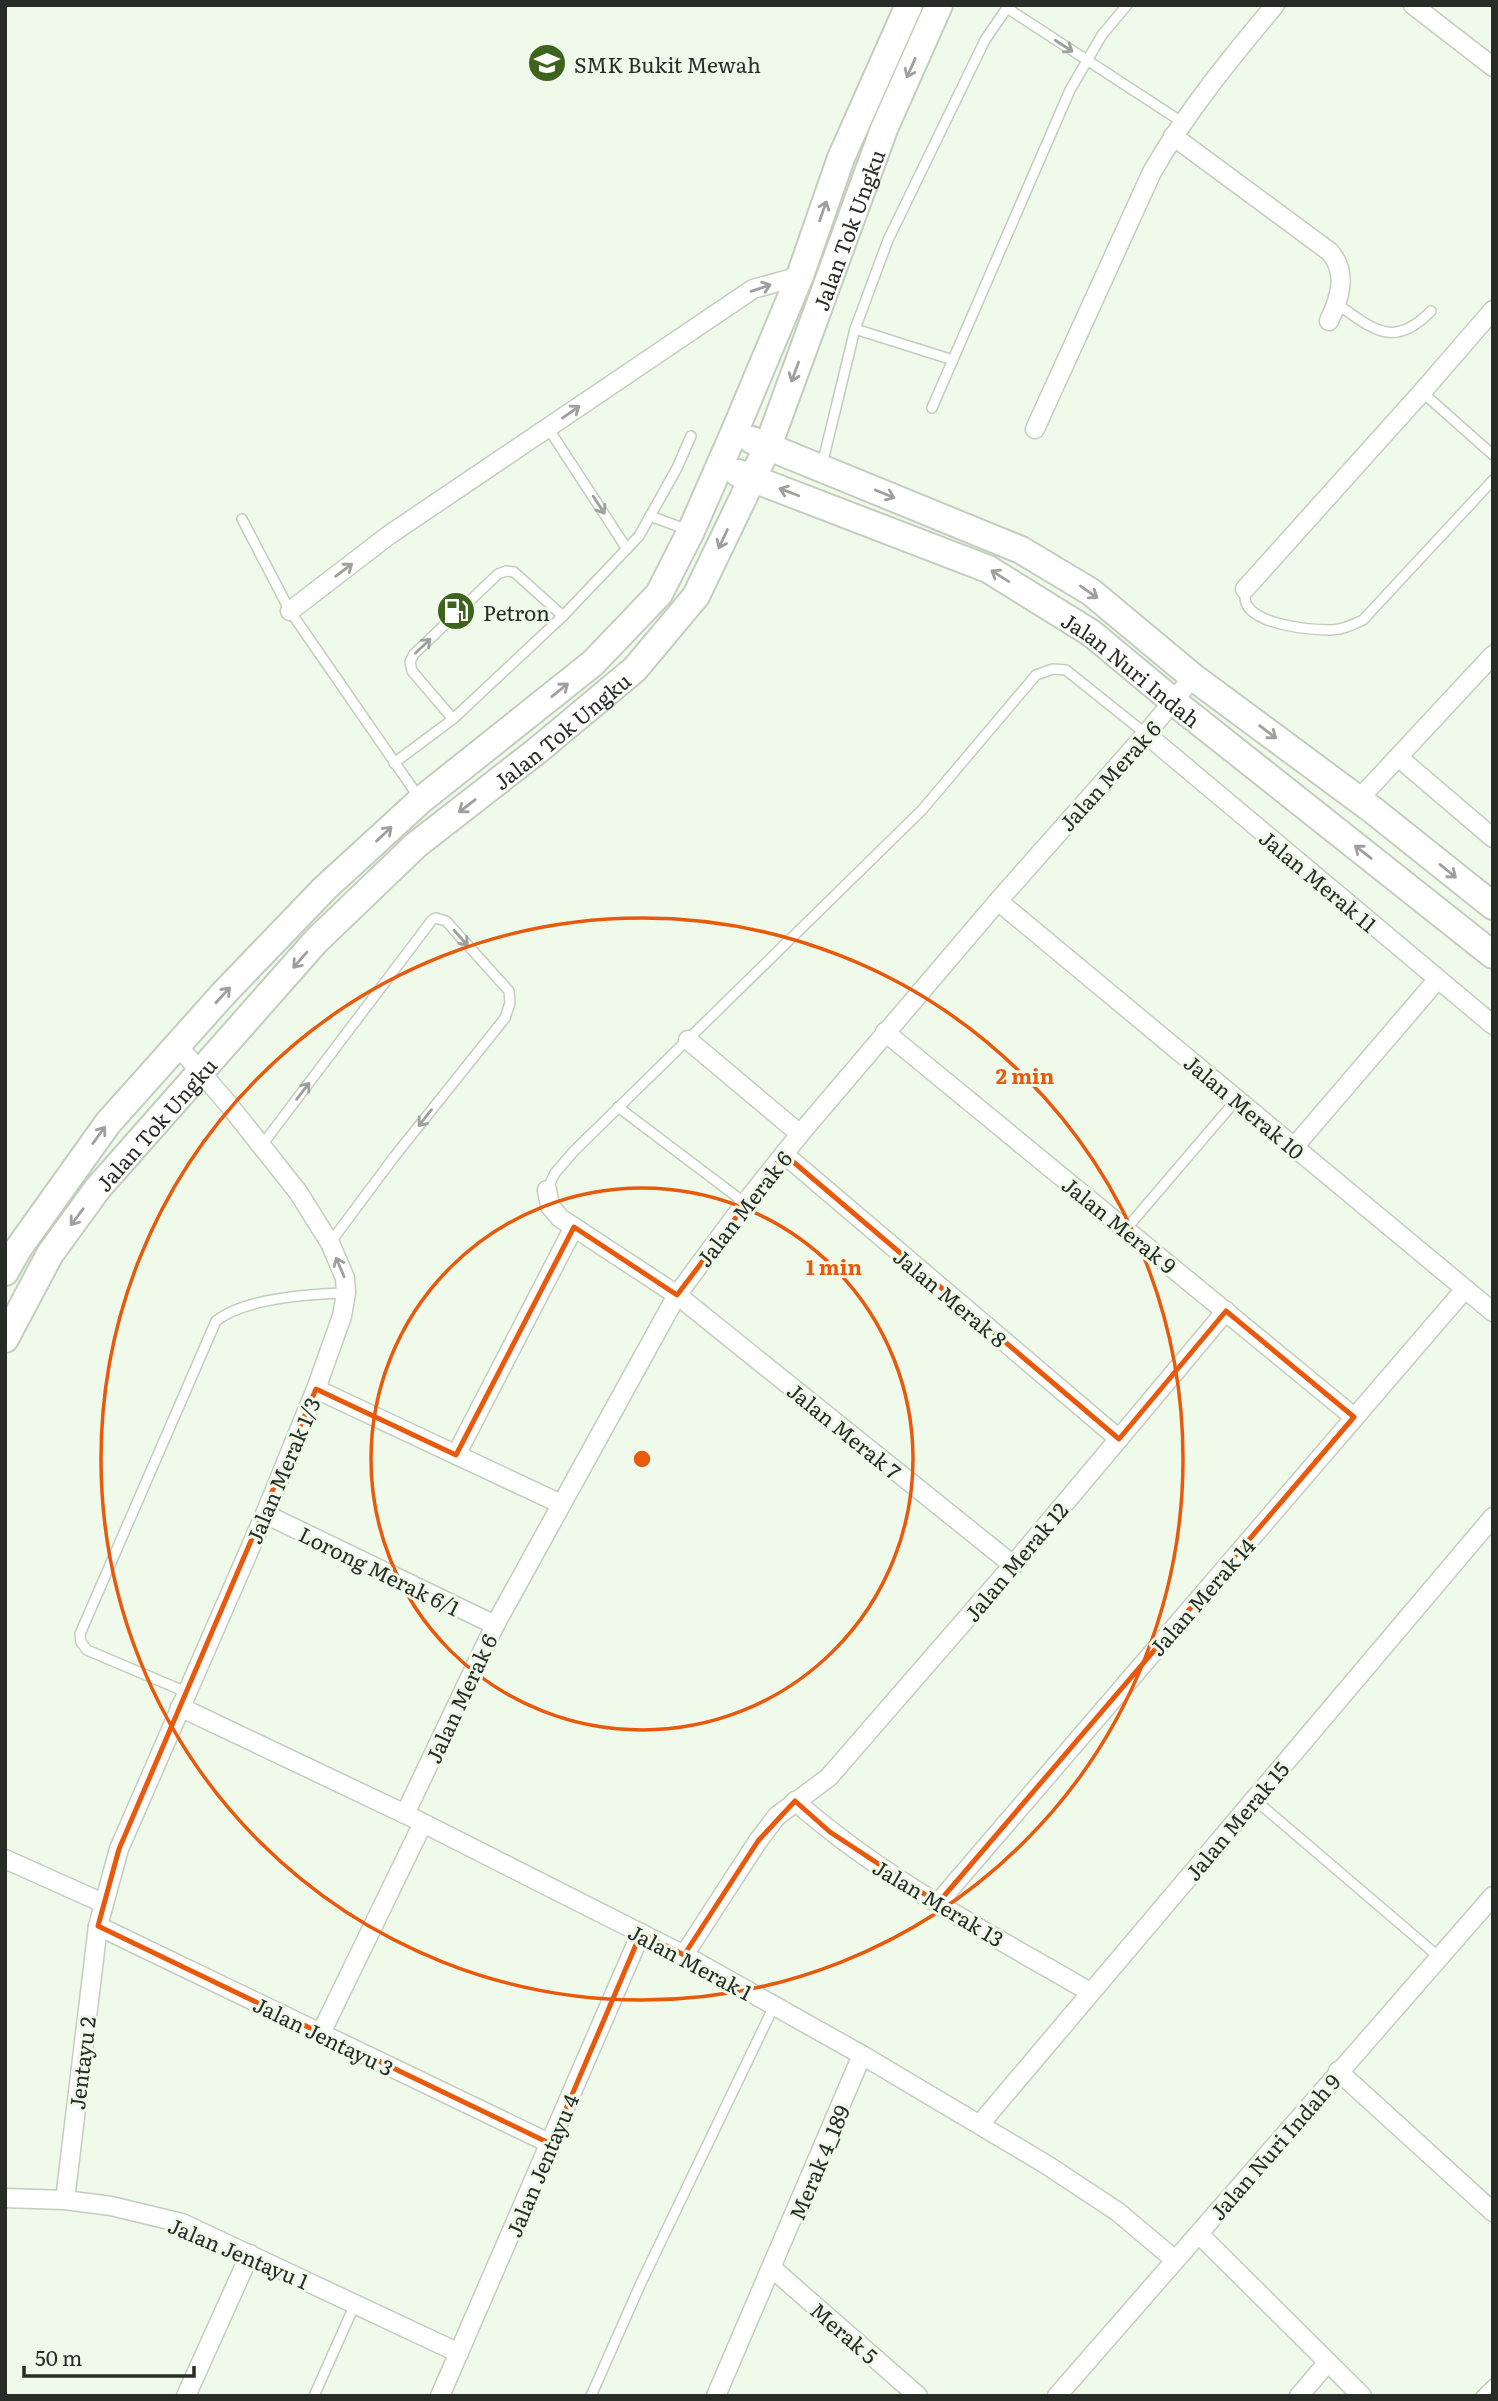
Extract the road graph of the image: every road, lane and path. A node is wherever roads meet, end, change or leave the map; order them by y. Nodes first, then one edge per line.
1 (909, 5) edge
2 (939, 5) edge
3 (1127, 5) edge
4 (1275, 5) edge
5 (1413, 5) edge
6 (1008, 7) edge
7 (1087, 61) junction
8 (1493, 67) edge
9 (1177, 129) junction
10 (800, 276) junction
11 (1337, 304) junction
12 (1493, 310) edge
13 (1431, 311) dead end
14 (1329, 321) dead end
15 (855, 329) junction
16 (953, 360) junction
17 (1422, 391) junction
18 (932, 408) dead end
19 (548, 428) junction
20 (1035, 429) dead end
21 (734, 433) junction
22 (691, 436) dead end
23 (768, 446) junction
24 (1493, 455) edge
25 (720, 466) junction
26 (821, 468) junction
27 (752, 478) junction
28 (1493, 480) edge
29 (650, 516) junction
30 (242, 519) dead end
31 (691, 531) junction
32 (627, 549) junction
33 (1245, 589) joint
34 (290, 611) junction
35 (563, 617) junction
36 (1493, 655) edge
37 (1193, 677) junction
38 (1174, 702) junction
39 (453, 719) junction
40 (1146, 734) junction
41 (1398, 757) junction
42 (394, 763) junction
43 (421, 800) junction
44 (1358, 800) junction
45 (1493, 838) edge
46 (998, 901) junction
47 (1493, 906) edge
48 (1493, 955) edge
49 (1437, 980) junction
50 (1493, 1025) edge
51 (885, 1032) junction
52 (688, 1040) junction
53 (178, 1046) junction
54 (200, 1072) junction
55 (1237, 1099) junction
56 (618, 1107) junction
57 (800, 1134) junction
58 (262, 1145) junction
59 (1294, 1147) junction
60 (784, 1154) junction
61 (547, 1190) joint
62 (745, 1203) junction
63 (574, 1227) junction
64 (1126, 1229) junction
65 (330, 1243) junction
66 (5, 1272) edge
67 (1465, 1289) junction
68 (346, 1293) junction
69 (677, 1295) junction
70 (1226, 1311) junction
71 (1493, 1312) edge
72 (5, 1339) edge
73 (316, 1389) junction
74 (1354, 1417) junction
75 (1119, 1438) junction
76 (456, 1454) junction
77 (561, 1504) junction
78 (265, 1514) junction
79 (1490, 1526) edge
80 (1013, 1565) junction
81 (495, 1625) junction
82 (183, 1699) junction
83 (1254, 1799) junction
84 (795, 1801) junction
85 (405, 1814) junction
86 (423, 1824) junction
87 (5, 1859) edge
88 (1492, 1898) edge
89 (103, 1903) junction
90 (938, 1903) junction
91 (98, 1926) junction
92 (640, 1933) junction
93 (684, 1955) junction
94 (1439, 1957) junction
95 (1090, 1992) junction
96 (774, 2006) junction
97 (321, 2033) junction
98 (862, 2055) junction
99 (1338, 2071) junction
100 (980, 2124) junction
101 (551, 2144) junction
102 (5, 2198) edge
103 (65, 2200) junction
104 (1493, 2212) edge
105 (1199, 2234) junction
106 (250, 2254) junction
107 (1175, 2260) junction
108 (773, 2269) junction
109 (355, 2304) junction
110 (459, 2353) junction
111 (1327, 2363) junction
112 (1493, 2384) edge
113 (186, 2396) edge
114 (314, 2396) edge
115 (440, 2396) edge
116 (591, 2396) edge
117 (716, 2396) edge
118 (918, 2396) edge
119 (1057, 2396) edge
120 (1299, 2396) edge
121 (1362, 2396) edge
122 (1481, 2396) edge

10 -> 1 main road, Jalan Tok Ungku
2 -> 23 main road, Jalan Tok Ungku
3 - 7 lane
4 - 9 street
5 - 8 street
6 -> 7 lane
6 - 15 lane
7 - 9 lane
7 - 16 lane
9 - 11 street
9 - 20 street
19 -> 10 street
10 - 21 main road, Jalan Tok Ungku
11 - 13 lane
11 - 14 street
12 - 17 street
15 - 16 lane
15 - 26 lane
16 - 18 lane
17 - 24 lane
17 - 33 street
19 -> 32 lane
34 -> 19 street
21 - 23 main road, Jalan Nuri Indah
21 - 25 main road, Jalan Tok Ungku
22 - 29 lane
23 - 26 main road, Jalan Nuri Indah
23 - 27 main road, Jalan Tok Ungku
25 - 27 main road, Jalan Nuri Indah
25 - 31 main road, Jalan Tok Ungku
26 -> 37 main road, Jalan Nuri Indah
38 -> 27 main road, Jalan Nuri Indah
27 -> 54 main road, Jalan Tok Ungku
28 - 33 lane
29 - 31 lane
29 - 32 lane
30 - 34 lane
43 -> 31 main road, Jalan Tok Ungku
32 - 35 lane
34 - 42 lane
35 - 39 lane
39 -> 35 lane
36 - 41 street
37 - 38 street, Jalan Merak 6
37 -> 44 main road, Jalan Nuri Indah
38 - 40 street, Jalan Merak 6
48 -> 38 main road, Jalan Nuri Indah
39 - 42 lane
40 - 46 street, Jalan Merak 6
40 - 49 street, Jalan Merak 11
40 - 52 lane
41 - 44 street
41 - 45 street
42 - 43 lane
53 -> 43 main road, Jalan Tok Ungku
44 -> 47 main road, Jalan Nuri Indah
46 - 51 street, Jalan Merak 6
46 - 55 street, Jalan Merak 10
49 - 50 street, Jalan Merak 11
49 - 59 street
51 - 57 street, Jalan Merak 6
51 - 64 street, Jalan Merak 9
52 - 56 lane
52 - 57 street
53 - 54 street, Jalan Merak 1/3
66 -> 53 main road, Jalan Tok Ungku
54 - 58 street, Jalan Merak 1/3
54 -> 72 main road, Jalan Tok Ungku
55 - 59 street, Jalan Merak 10
55 - 64 lane
56 - 61 lane
56 - 62 lane
57 - 60 street, Jalan Merak 6
58 - 65 street, Jalan Merak 1/3
58 -> 65 lane
59 - 67 street, Jalan Merak 10
60 - 62 street, Jalan Merak 6
60 - 75 street, Jalan Merak 8
61 - 63 street, Jalan Merak 7
62 - 69 street, Jalan Merak 6
63 - 69 street, Jalan Merak 7
63 - 76 street
64 - 70 street, Jalan Merak 9
68 -> 65 street, Jalan Merak 1/3
67 - 71 street, Jalan Merak 10
67 - 74 street, Jalan Merak 14
68 - 73 street, Jalan Merak 1/3
68 - 82 lane
69 - 77 street, Jalan Merak 6
69 - 80 street, Jalan Merak 7
70 - 74 street, Jalan Merak 9
70 - 75 street, Jalan Merak 12
73 - 76 street
73 - 78 street, Jalan Merak 1/3
74 - 90 street, Jalan Merak 14
75 - 80 street, Jalan Merak 12
76 - 77 street
77 - 81 street, Jalan Merak 6
78 - 81 street, Lorong Merak 6/1
78 - 82 street, Jalan Merak 1/3
79 - 83 street, Jalan Merak 15
80 - 84 street, Jalan Merak 12
81 - 85 street, Jalan Merak 6
82 - 85 street, Jalan Merak 1
82 - 89 street, Jalan Merak 1/3
83 - 94 lane
83 - 95 street, Jalan Merak 15
84 - 90 street, Jalan Merak 13
84 - 93 street, Jalan Merak 12
85 - 86 street, Jalan Merak 1
86 - 92 street, Jalan Merak 1
86 - 97 street
87 - 89 street
88 - 94 street, Jalan Nuri Indah 9
89 - 91 street, Jalan Merak 1/3
90 - 95 street, Jalan Merak 13
91 - 97 street, Jalan Jentayu 3
91 - 103 street, Jentayu 2
92 - 93 street, Jalan Merak 1
92 - 101 street, Jalan Jentayu 4
93 - 96 street, Jalan Merak 1
94 - 99 street, Jalan Nuri Indah 9
95 - 100 street, Jalan Merak 15
96 - 98 street, Jalan Merak 1
96 - 116 lane
97 - 101 street, Jalan Jentayu 3
98 - 100 street, Jalan Merak 1
98 - 108 street, Merak 4_189
99 - 104 street
99 - 105 street, Jalan Nuri Indah 9
100 - 107 street, Jalan Merak 1
101 - 110 street, Jalan Jentayu 4
102 - 103 street, Jalan Jentayu 1
103 - 106 street, Jalan Jentayu 1
105 - 107 street, Jalan Nuri Indah 9
105 - 111 street
106 - 109 street, Jalan Jentayu 1
106 - 113 street
107 - 119 street, Jalan Nuri Indah 9
108 - 117 street, Merak 4_189
108 - 118 street, Merak 5
109 - 110 street, Jalan Jentayu 1
109 - 114 lane
110 - 115 street, Jalan Jentayu 4
111 - 120 street
111 - 121 street
112 - 122 lane

